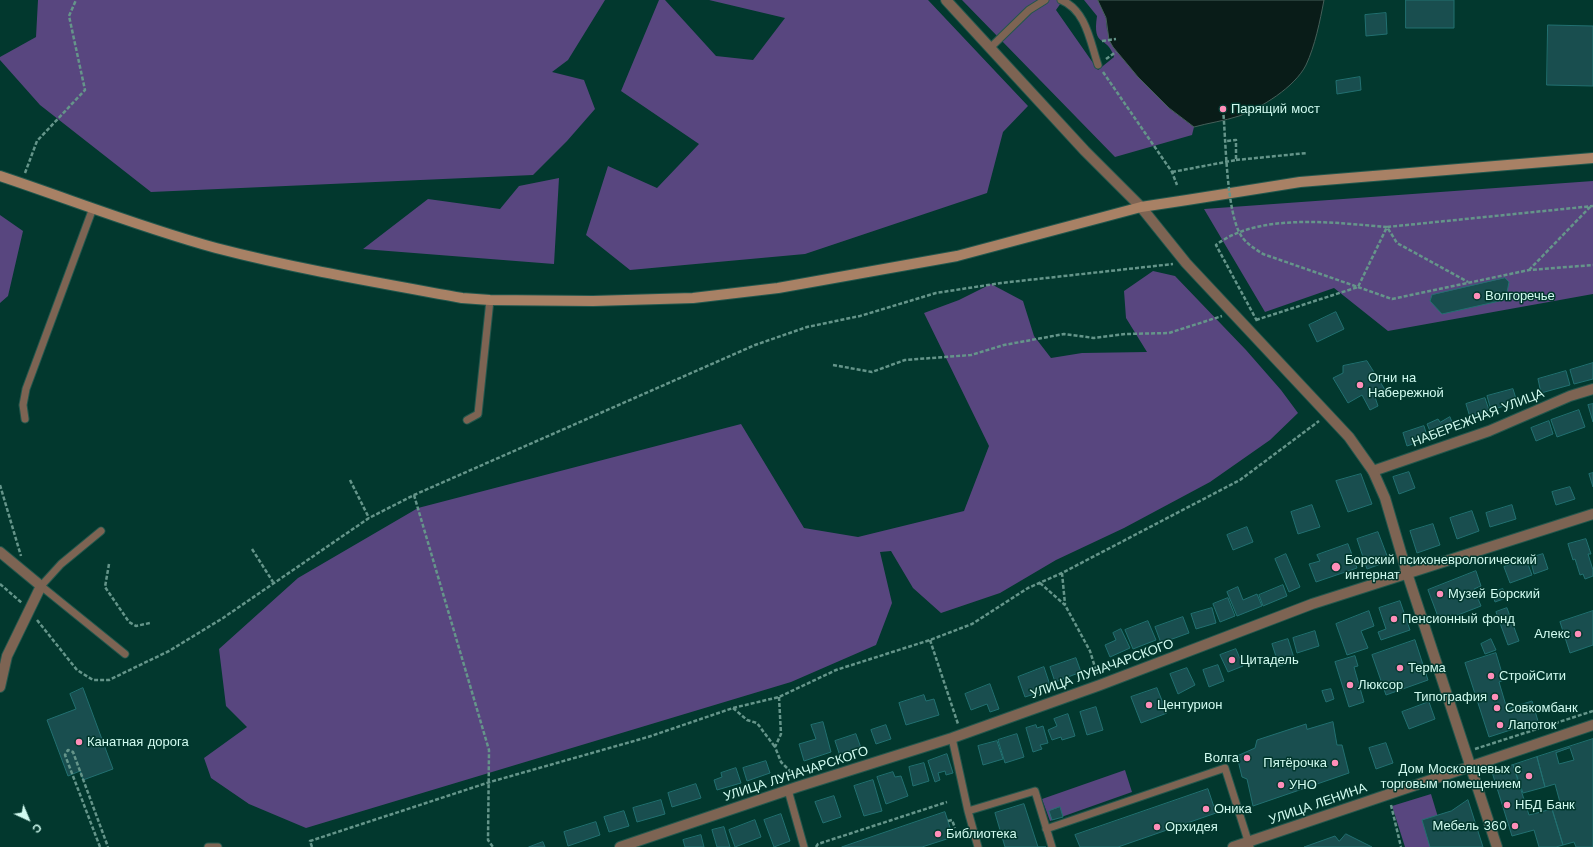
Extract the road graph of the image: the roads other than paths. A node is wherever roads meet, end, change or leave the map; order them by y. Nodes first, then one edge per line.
1 (946, 0) edge
2 (1045, 0) edge
3 (1060, 0) edge
4 (990, 48) junction
5 (1098, 65) road end
6 (1593, 158) edge
7 (0, 176) edge
8 (1142, 207) junction
9 (93, 208) junction
10 (490, 300) junction
11 (1593, 389) edge
12 (25, 419) dead end
13 (467, 420) dead end
14 (1373, 471) junction
15 (1593, 514) edge
16 (101, 531) dead end
17 (0, 552) edge
18 (1407, 573) junction
19 (41, 586) junction
20 (125, 654) dead end
21 (0, 687) edge
22 (1593, 725) edge
23 (952, 738) junction
24 (1470, 766) junction
25 (793, 788) junction
26 (968, 811) junction
27 (1046, 829) junction
28 (1249, 844) edge
29 (208, 847) edge
30 (218, 847) edge
31 (620, 847) edge
32 (804, 847) edge
33 (978, 847) edge
34 (1052, 847) edge
35 (1233, 847) edge
36 (1497, 847) edge

1 - 4 street
2 - 4 lane
3 - 5 lane
4 - 8 street
6 - 8 main road
7 - 9 main road
8 - 10 main road
8 - 14 street
9 - 10 main road
9 - 12 lane
10 - 13 lane
11 - 14 street, НАБЕРЕЖНАЯ УЛИЦА
14 - 18 street
15 - 18 street, УЛИЦА ЛУНАЧАРСКОГО
16 - 19 lane
17 - 19 street
18 - 23 street, УЛИЦА ЛУНАЧАРСКОГО
18 - 24 street
19 - 20 lane
19 - 21 street
22 - 24 street, УЛИЦА ЛЕНИНА
23 - 25 street, УЛИЦА ЛУНАЧАРСКОГО
23 - 26 lane
24 - 28 street, УЛИЦА ЛЕНИНА
24 - 36 street
25 - 31 street, УЛИЦА ЛУНАЧАРСКОГО
25 - 32 lane
26 - 27 lane
26 - 33 lane
27 - 28 lane
27 - 34 lane
28 - 35 street, УЛИЦА ЛЕНИНА
29 - 30 lane

